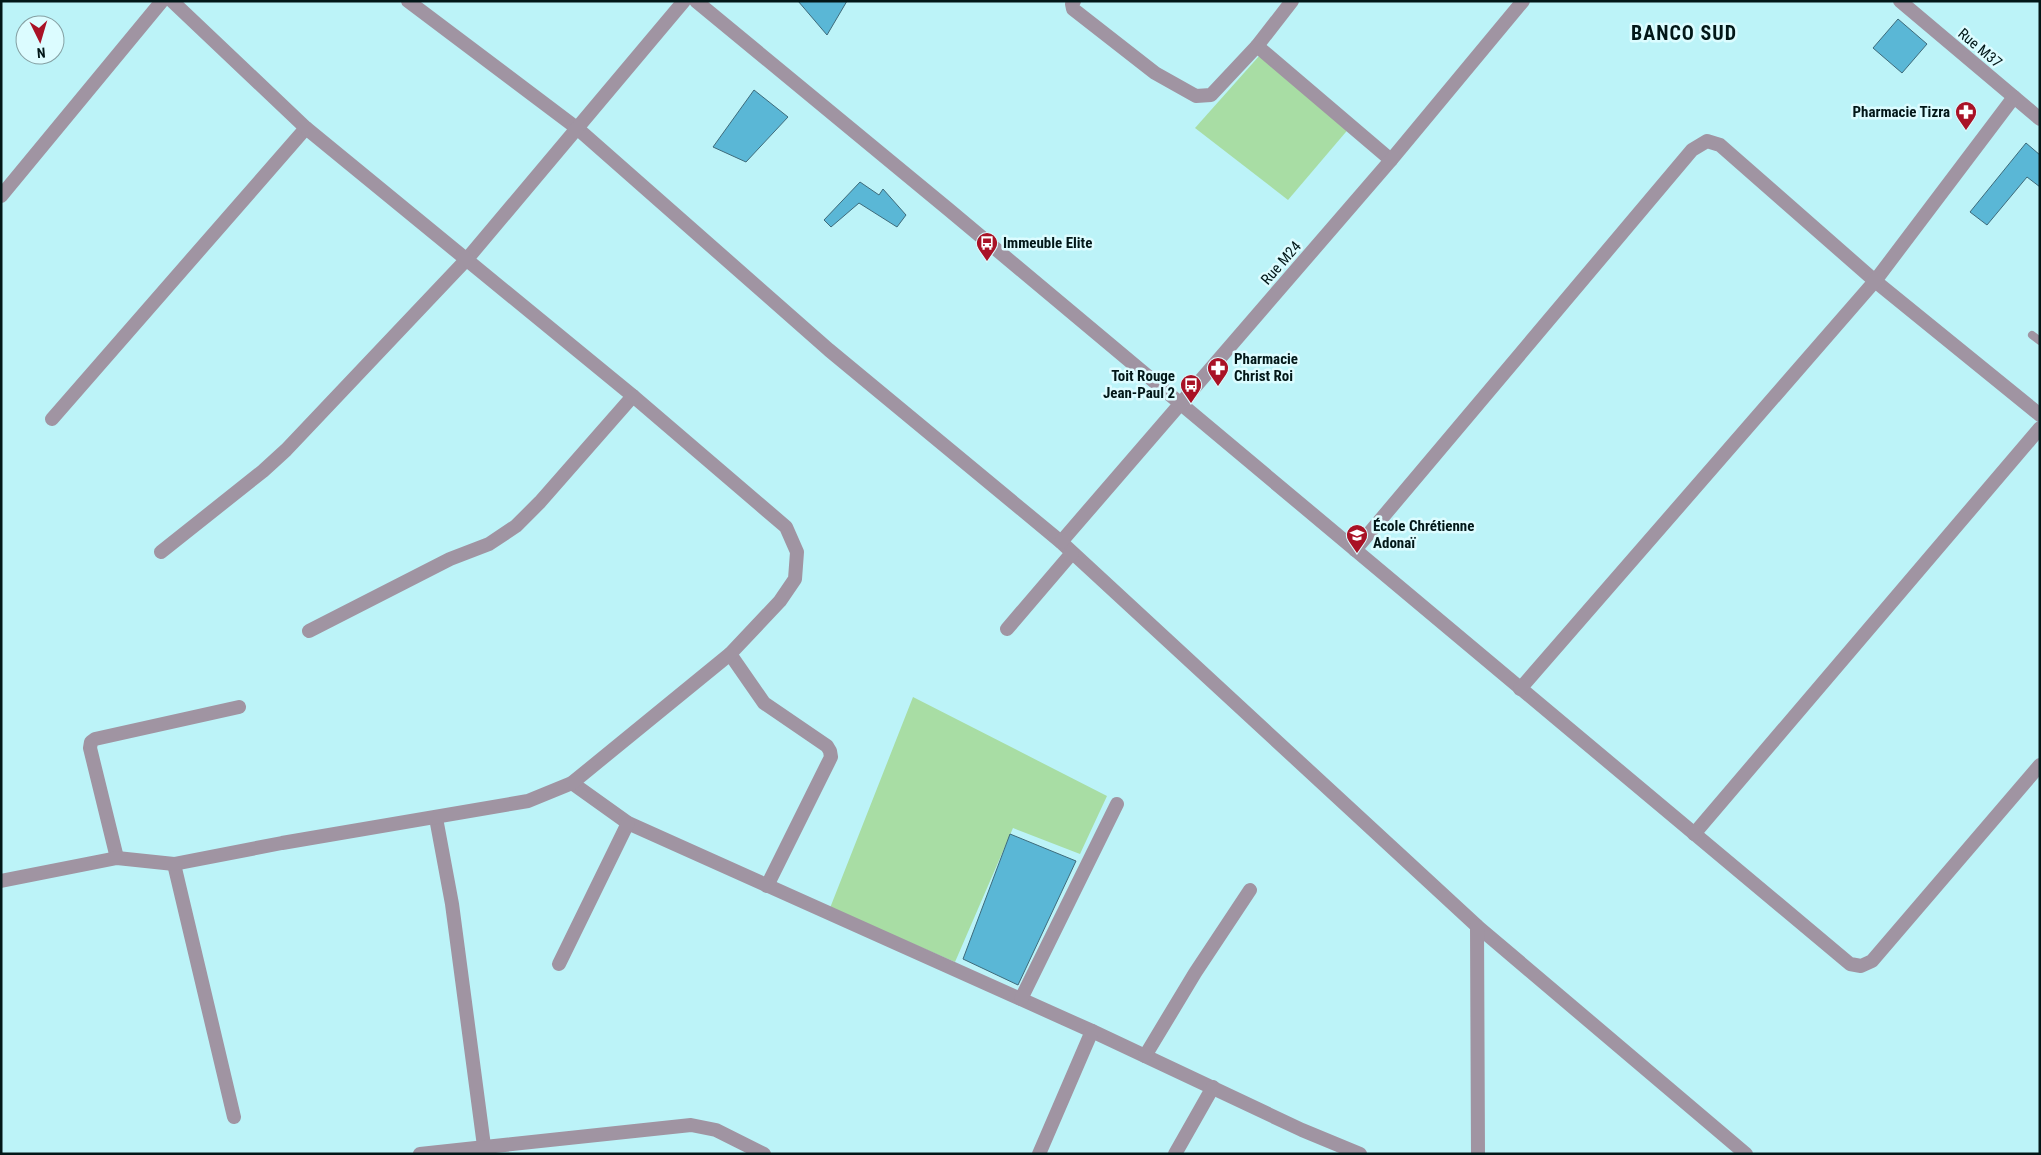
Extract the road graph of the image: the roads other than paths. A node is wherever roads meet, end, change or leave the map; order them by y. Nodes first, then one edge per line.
1 (162, 1) edge
2 (172, 1) edge
3 (408, 1) edge
4 (684, 1) edge
5 (696, 1) edge
6 (1074, 1) edge
7 (1292, 1) edge
8 (1523, 1) edge
9 (1900, 1) edge
10 (1257, 46) junction
11 (2014, 97) junction
12 (2040, 119) edge
13 (306, 128) junction
14 (578, 129) junction
15 (1391, 160) junction
16 (1, 196) edge
17 (467, 259) junction
18 (1875, 281) junction
19 (2032, 335) dead end
20 (2040, 341) edge
21 (633, 396) junction
22 (1181, 405) junction
23 (2040, 415) edge
24 (52, 419) dead end
25 (2040, 428) edge
26 (1061, 542) junction
27 (1355, 550) junction
28 (161, 552) dead end
29 (1072, 553) junction
30 (1006, 629) dead end
31 (309, 631) dead end
32 (730, 654) junction
33 (1520, 688) junction
34 (239, 707) dead end
35 (2040, 765) edge
36 (572, 783) junction
37 (1117, 804) dead end
38 (436, 818) junction
39 (628, 823) junction
40 (1694, 834) junction
41 (116, 858) junction
42 (174, 864) junction
43 (1, 881) edge
44 (767, 886) junction
45 (1250, 890) dead end
46 (1477, 926) junction
47 (558, 964) dead end
48 (1021, 999) junction
49 (1092, 1031) junction
50 (1145, 1056) junction
51 (1214, 1086) junction
52 (234, 1117) dead end
53 (484, 1146) junction
54 (420, 1154) edge
55 (764, 1154) edge
56 (1039, 1154) edge
57 (1175, 1154) edge
58 (1360, 1154) edge
59 (1478, 1154) edge
60 (1746, 1154) edge

1 - 16 street
2 - 13 street
3 - 14 street
4 - 14 street
5 - 22 street
6 - 10 street
7 - 10 street
8 - 15 street, Rue M24
9 - 11 street, Rue M37
10 - 15 street
11 - 12 street, Rue M37
11 - 18 street
13 - 17 street
13 - 24 street
14 - 17 street
14 - 26 street
15 - 22 street, Rue M24
17 - 21 street
17 - 28 street
18 - 23 street
18 - 27 street
18 - 33 street
19 - 20 lane
21 - 31 street
21 - 32 street
22 - 26 street, Rue M24
22 - 27 street
25 - 40 street
26 - 29 street
27 - 33 street
29 - 30 street
29 - 46 street
32 - 36 street
32 - 44 street
33 - 40 street
34 - 41 street
35 - 40 street
36 - 38 street
36 - 39 street
37 - 48 street
38 - 42 street
38 - 53 street
39 - 44 street
39 - 47 street
41 - 42 street
41 - 43 street
42 - 52 street
44 - 48 street
45 - 50 street
46 - 59 street
46 - 60 street
48 - 49 street
49 - 50 street
49 - 56 street
50 - 51 street
51 - 57 street
51 - 58 street
53 - 54 street
53 - 55 street

